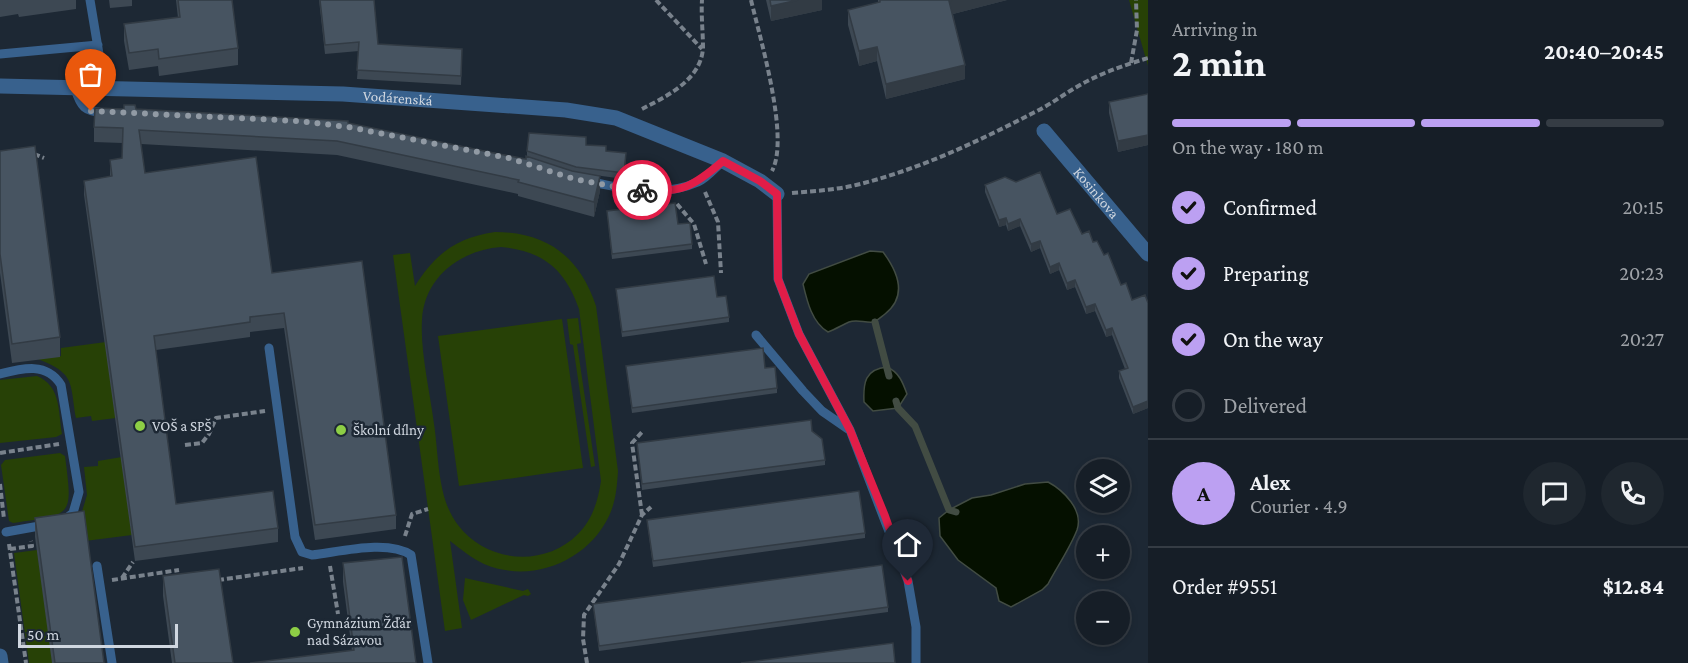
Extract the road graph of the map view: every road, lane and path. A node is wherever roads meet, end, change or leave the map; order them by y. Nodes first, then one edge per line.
1 (90, 0) edge
2 (656, 0) edge
3 (702, 0) edge
4 (752, 0) edge
5 (1136, 0) edge
6 (98, 45) junction
7 (703, 50) junction
8 (0, 54) edge
9 (1148, 57) edge
10 (1131, 63) junction
11 (0, 86) edge
12 (75, 89) junction
13 (105, 90) junction
14 (114, 114) edge
15 (616, 118) junction
16 (1044, 131) dead end
17 (30, 153) edge
18 (44, 158) dead end
19 (723, 161) junction
20 (574, 179) edge
21 (700, 181) junction
22 (760, 181) junction
23 (663, 192) junction
24 (777, 194) junction
25 (1148, 254) edge
26 (706, 264) dead end
27 (721, 273) dead end
28 (756, 335) dead end
29 (269, 348) dead end
30 (0, 374) edge
31 (278, 409) junction
32 (850, 430) junction
33 (643, 431) dead end
34 (72, 442) junction
35 (185, 445) dead end
36 (0, 453) edge
37 (0, 484) edge
38 (651, 507) dead end
39 (428, 508) dead end
40 (642, 515) junction
41 (6, 532) junction
42 (402, 549) junction
43 (133, 562) edge
44 (98, 566) dead end
45 (319, 566) dead end
46 (307, 568) dead end
47 (178, 570) dead end
48 (214, 581) edge
49 (338, 614) dead end
50 (0, 656) edge
51 (1, 663) edge
52 (26, 663) edge
53 (112, 663) edge
54 (428, 663) edge
55 (587, 663) edge
56 (916, 663) edge

1 - 6 lane
2 - 7 path
3 - 7 path
4 - 22 path
5 - 10 path
6 - 8 lane
6 - 13 lane
7 - 15 path
9 - 10 path
10 - 24 path
11 - 12 street, Vodárenská
12 - 13 street, Vodárenská
12 - 14 lane
13 - 15 street, Vodárenská
15 - 19 street, Vodárenská
16 - 25 street, Kosinkova
17 - 18 path
19 - 21 lane
19 - 22 street, Vodárenská
20 - 23 lane
21 - 23 lane
21 - 27 path
22 - 24 street, Vodárenská
23 - 26 path
24 - 32 lane
28 - 32 lane
29 - 31 lane
30 - 34 lane
31 - 35 path
31 - 42 lane
32 - 56 lane
33 - 40 path
34 - 36 path
34 - 41 lane
37 - 41 path
38 - 40 path
39 - 42 path
40 - 55 path
41 - 52 path
42 - 54 lane
43 - 47 path
44 - 53 lane
45 - 49 path
46 - 48 path
50 - 51 street

